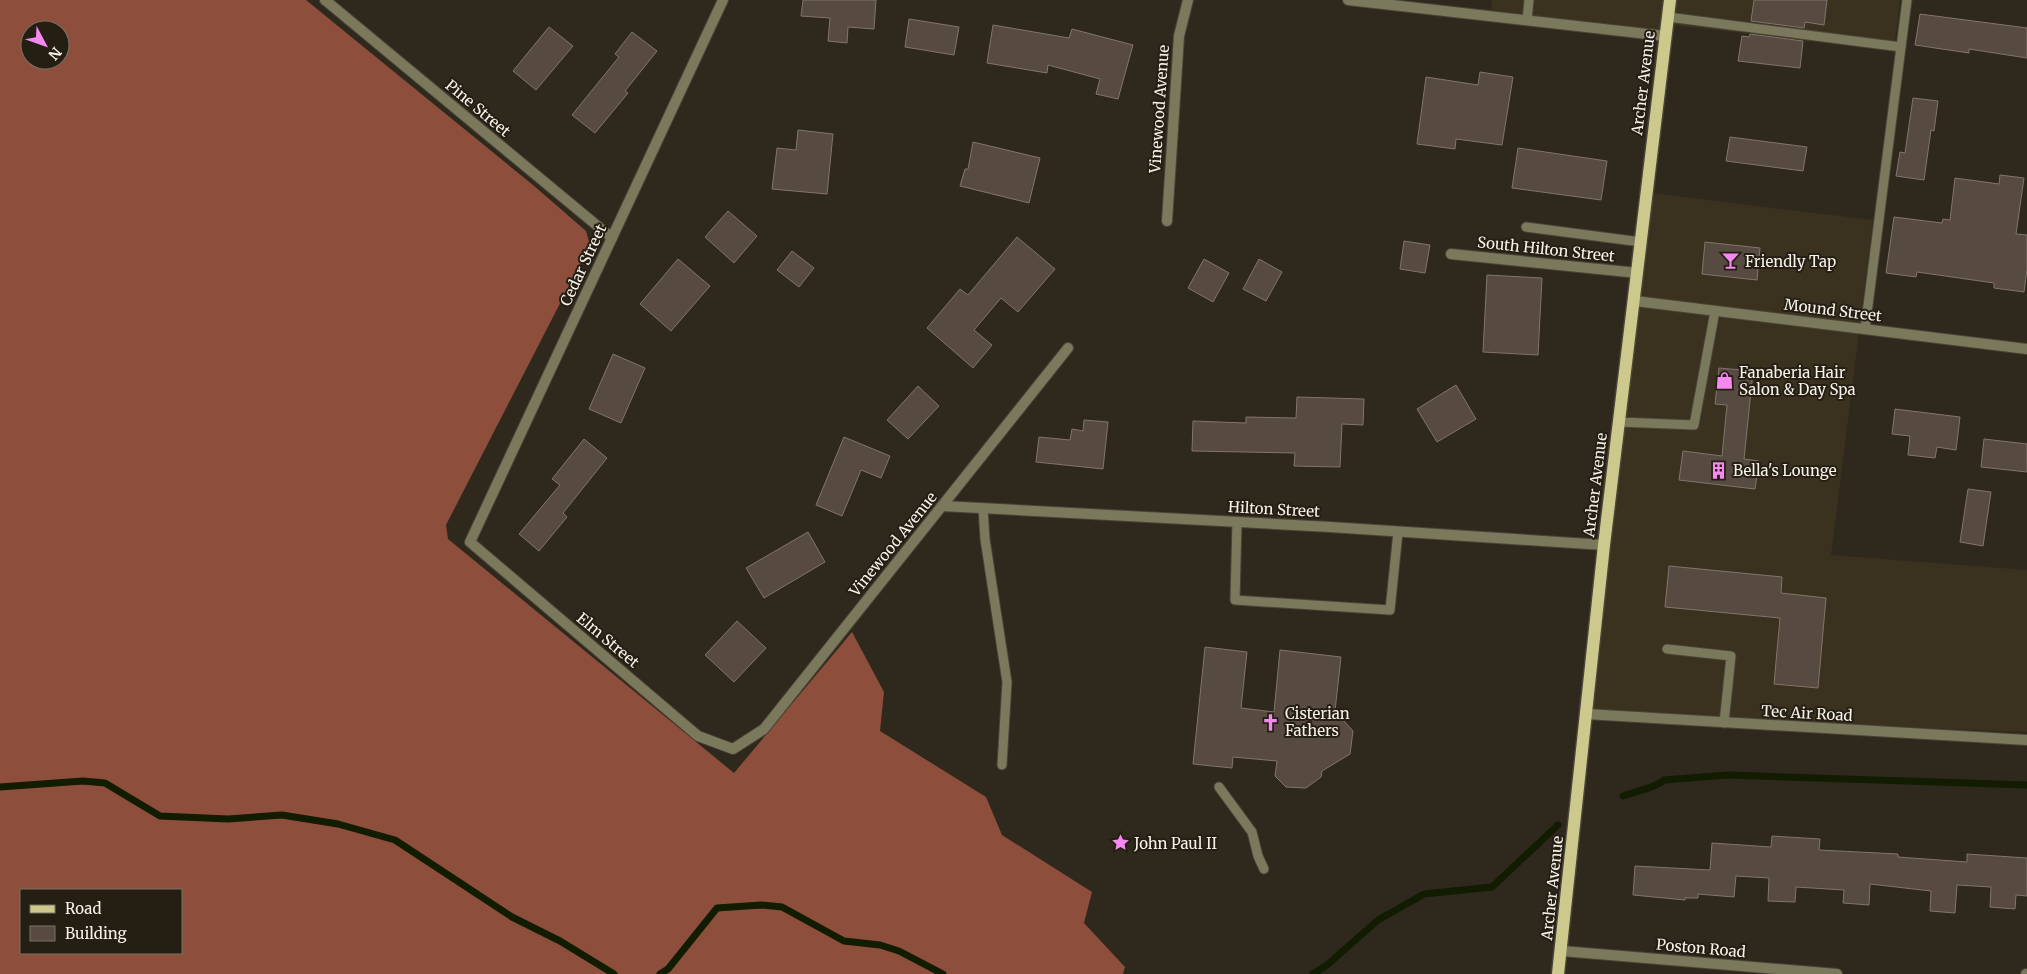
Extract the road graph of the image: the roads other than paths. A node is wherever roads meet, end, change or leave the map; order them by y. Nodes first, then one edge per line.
1 (325, 0) edge
2 (723, 0) edge
3 (1188, 0) edge
4 (1348, 0) edge
5 (1529, 0) edge
6 (1670, 0) edge
7 (1907, 0) edge
8 (1668, 17) junction
9 (1527, 20) junction
10 (1665, 36) junction
11 (1901, 47) junction
12 (1167, 221) dead end
13 (1526, 227) dead end
14 (612, 238) junction
15 (1641, 242) junction
16 (1451, 254) dead end
17 (1638, 273) junction
18 (1635, 301) junction
19 (1715, 311) junction
20 (1865, 329) junction
21 (1068, 348) dead end
22 (2027, 349) edge
23 (1619, 422) junction
24 (942, 506) junction
25 (983, 508) junction
26 (1237, 522) junction
27 (1398, 532) junction
28 (470, 542) joint
29 (1604, 545) junction
30 (1667, 649) dead end
31 (1586, 714) junction
32 (1724, 723) junction
33 (2027, 740) edge
34 (733, 749) joint
35 (1002, 765) dead end
36 (1219, 787) dead end
37 (1264, 869) dead end
38 (1562, 950) junction
39 (1771, 972) edge
40 (1558, 974) edge
41 (1837, 974) edge

1 - 14 street, Pine Street
2 - 14 street, Cedar Street
3 - 12 street, Vinewood Avenue
4 - 9 street
5 - 9 lane
6 - 8 main road, Archer Avenue
7 - 11 lane
8 - 10 main road, Archer Avenue
8 - 11 lane
9 - 10 street
10 - 15 main road, Archer Avenue
11 - 20 lane
13 - 15 lane
14 - 28 street, Cedar Street
15 - 17 main road, Archer Avenue
16 - 17 street, South Hilton Street
17 - 18 main road, Archer Avenue
18 - 19 street, Mound Street
18 - 23 main road, Archer Avenue
19 - 20 street, Mound Street
19 - 23 lane
20 - 22 street, Mound Street
21 - 24 street, Vinewood Avenue
23 - 29 main road, Archer Avenue
24 - 25 street, Hilton Street
24 - 34 street, Vinewood Avenue
25 - 26 street, Hilton Street
25 - 35 lane
26 - 27 street, Hilton Street
26 - 27 lane
27 - 29 street, Hilton Street
28 - 34 street, Elm Street
29 - 31 main road, Archer Avenue
30 - 32 lane
31 - 32 street, Tec Air Road
31 - 38 main road, Archer Avenue
32 - 33 street, Tec Air Road
36 - 37 lane
38 - 39 street, Poston Road
38 - 40 main road, Archer Avenue
39 - 41 street, Poston Road

